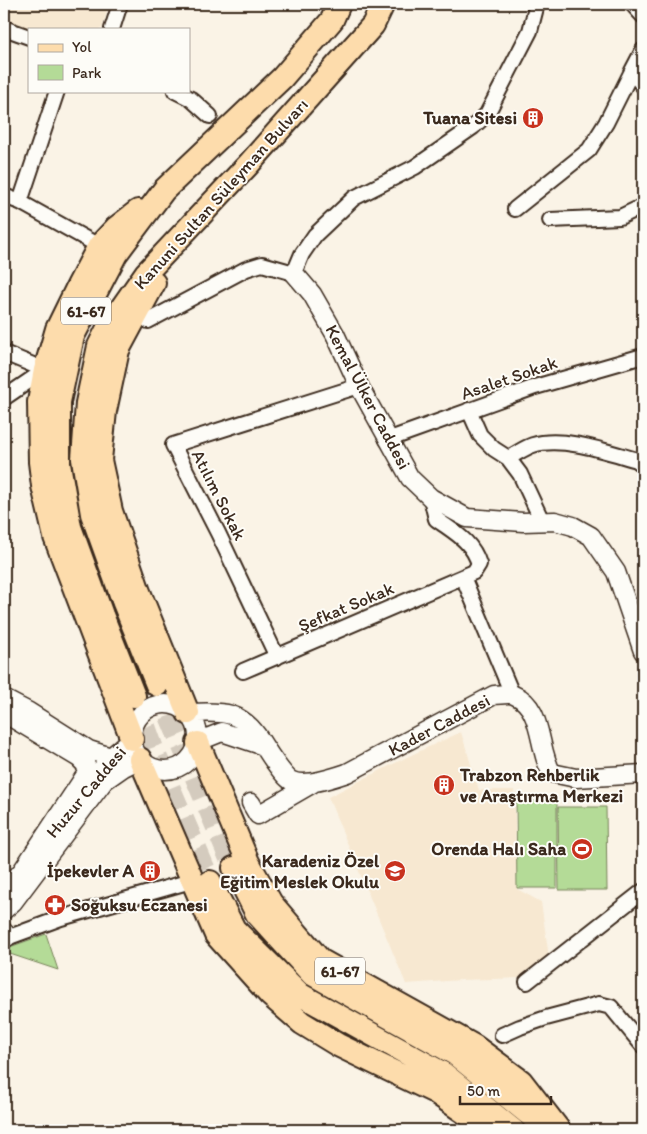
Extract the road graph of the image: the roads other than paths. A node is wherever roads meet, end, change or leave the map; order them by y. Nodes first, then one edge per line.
1 (120, 4) edge
2 (339, 4) edge
3 (383, 4) edge
4 (537, 4) edge
5 (632, 4) edge
6 (643, 16) edge
7 (4, 28) edge
8 (112, 28) edge
9 (28, 37) edge
10 (643, 50) edge
11 (632, 71) junction
12 (643, 86) edge
13 (57, 92) edge
14 (177, 92) edge
15 (210, 116) dead end
16 (164, 190) junction
17 (4, 196) edge
18 (20, 202) junction
19 (643, 206) edge
20 (515, 209) dead end
21 (196, 220) junction
22 (550, 220) dead end
23 (99, 246) junction
24 (294, 273) junction
25 (148, 321) dead end
26 (4, 353) edge
27 (643, 356) edge
28 (45, 370) junction
29 (359, 386) junction
30 (4, 398) edge
31 (469, 410) junction
32 (387, 440) junction
33 (508, 458) junction
34 (643, 465) edge
35 (431, 498) junction
36 (542, 521) junction
37 (463, 577) junction
38 (643, 651) edge
39 (277, 657) junction
40 (243, 672) dead end
41 (157, 686) tunnel mouth
42 (512, 694) junction
43 (134, 696) tunnel mouth
44 (4, 700) edge
45 (4, 713) edge
46 (188, 714) junction
47 (198, 743) junction
48 (264, 746) junction
49 (136, 749) junction
50 (112, 757) junction
51 (643, 774) edge
52 (316, 782) junction
53 (251, 803) dead end
54 (234, 868) tunnel mouth
55 (22, 871) junction
56 (210, 882) tunnel mouth
57 (184, 883) dead end
58 (643, 891) edge
59 (4, 892) edge
60 (4, 910) edge
61 (5, 936) edge
62 (527, 982) dead end
63 (502, 1035) dead end
64 (643, 1046) edge
65 (485, 1129) edge
66 (514, 1130) edge
67 (549, 1130) edge
68 (559, 1130) edge

1 - 8 street
2 - 16 main road, Kanuni Sultan Süleyman Bulvarı / 61-67
3 - 21 main road, Kanuni Sultan Süleyman Bulvarı / 61-67
4 - 24 street
5 - 6 street
7 - 9 street
10 - 11 street
11 - 12 street
11 - 20 street
13 - 18 street
14 - 15 street
16 - 23 main road, 61-67
16 - 43 main road, Kanuni Sultan Süleyman Bulvarı / 61-67
17 - 18 street
18 - 23 street
19 - 22 street
21 - 41 main road, Kanuni Sultan Süleyman Bulvarı / 61-67
21 - 46 main road, 61-67
23 - 28 main road, 61-67
24 - 25 street
24 - 29 street, Kemal Ülker Caddesi
26 - 28 street
27 - 31 street, Asalet Sokak
28 - 30 street
28 - 49 main road, 61-67
29 - 32 street, Kemal Ülker Caddesi
29 - 39 street, Atılım Sokak
31 - 32 street, Asalet Sokak
31 - 33 street
32 - 35 street, Kemal Ülker Caddesi
33 - 34 street
33 - 36 street
35 - 36 street, Kemal Ülker Caddesi
35 - 37 street
36 - 38 street, Kemal Ülker Caddesi
37 - 39 street, Şefkat Sokak
37 - 42 street
39 - 40 street, Şefkat Sokak
42 - 51 street, Kader Caddesi
42 - 52 street, Kader Caddesi
44 - 50 street
45 - 55 street
46 - 47 street, 61-67
46 - 48 street, Kader Caddesi
46 - 49 street
47 - 48 street
47 - 49 street
47 - 68 main road, 61-67
48 - 52 street, Kader Caddesi
49 - 50 street, Huzur Caddesi
49 - 60 street, Huzur Caddesi
49 - 65 main road, 61-67
50 - 55 street, Huzur Caddesi
52 - 53 street
54 - 67 main road, 61-67
55 - 59 street, Huzur Caddesi
56 - 66 main road, 61-67
57 - 61 street
58 - 62 street
63 - 64 street

